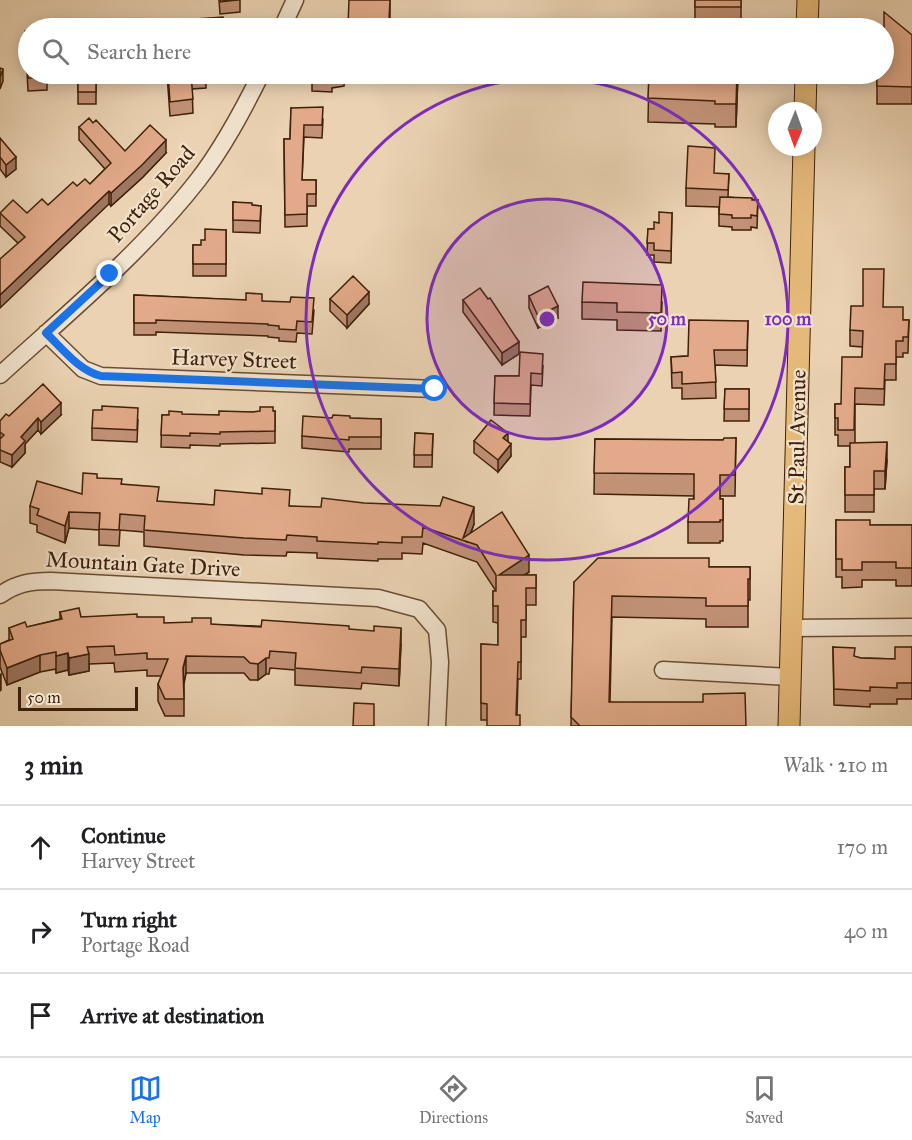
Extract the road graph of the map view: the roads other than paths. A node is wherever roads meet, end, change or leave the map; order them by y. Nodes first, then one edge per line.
1 (294, 0) edge
2 (808, 0) edge
3 (286, 18) edge
4 (807, 18) edge
5 (256, 84) edge
6 (806, 84) edge
7 (805, 102) edge
8 (804, 156) edge
9 (46, 333) junction
10 (0, 375) edge
11 (435, 389) dead end
12 (0, 595) edge
13 (912, 627) edge
14 (790, 628) junction
15 (663, 670) dead end
16 (789, 677) junction
17 (437, 726) edge
18 (789, 726) edge

1 - 3 street
2 - 4 main road
5 - 9 street, Portage Road
6 - 7 main road
8 - 14 main road, St Paul Avenue
9 - 10 street, Portage Road
9 - 11 street, Harvey Street
12 - 17 street, Mountain Gate Drive
13 - 14 street
14 - 16 main road, St Paul Avenue
15 - 16 street
16 - 18 main road, St Paul Avenue

